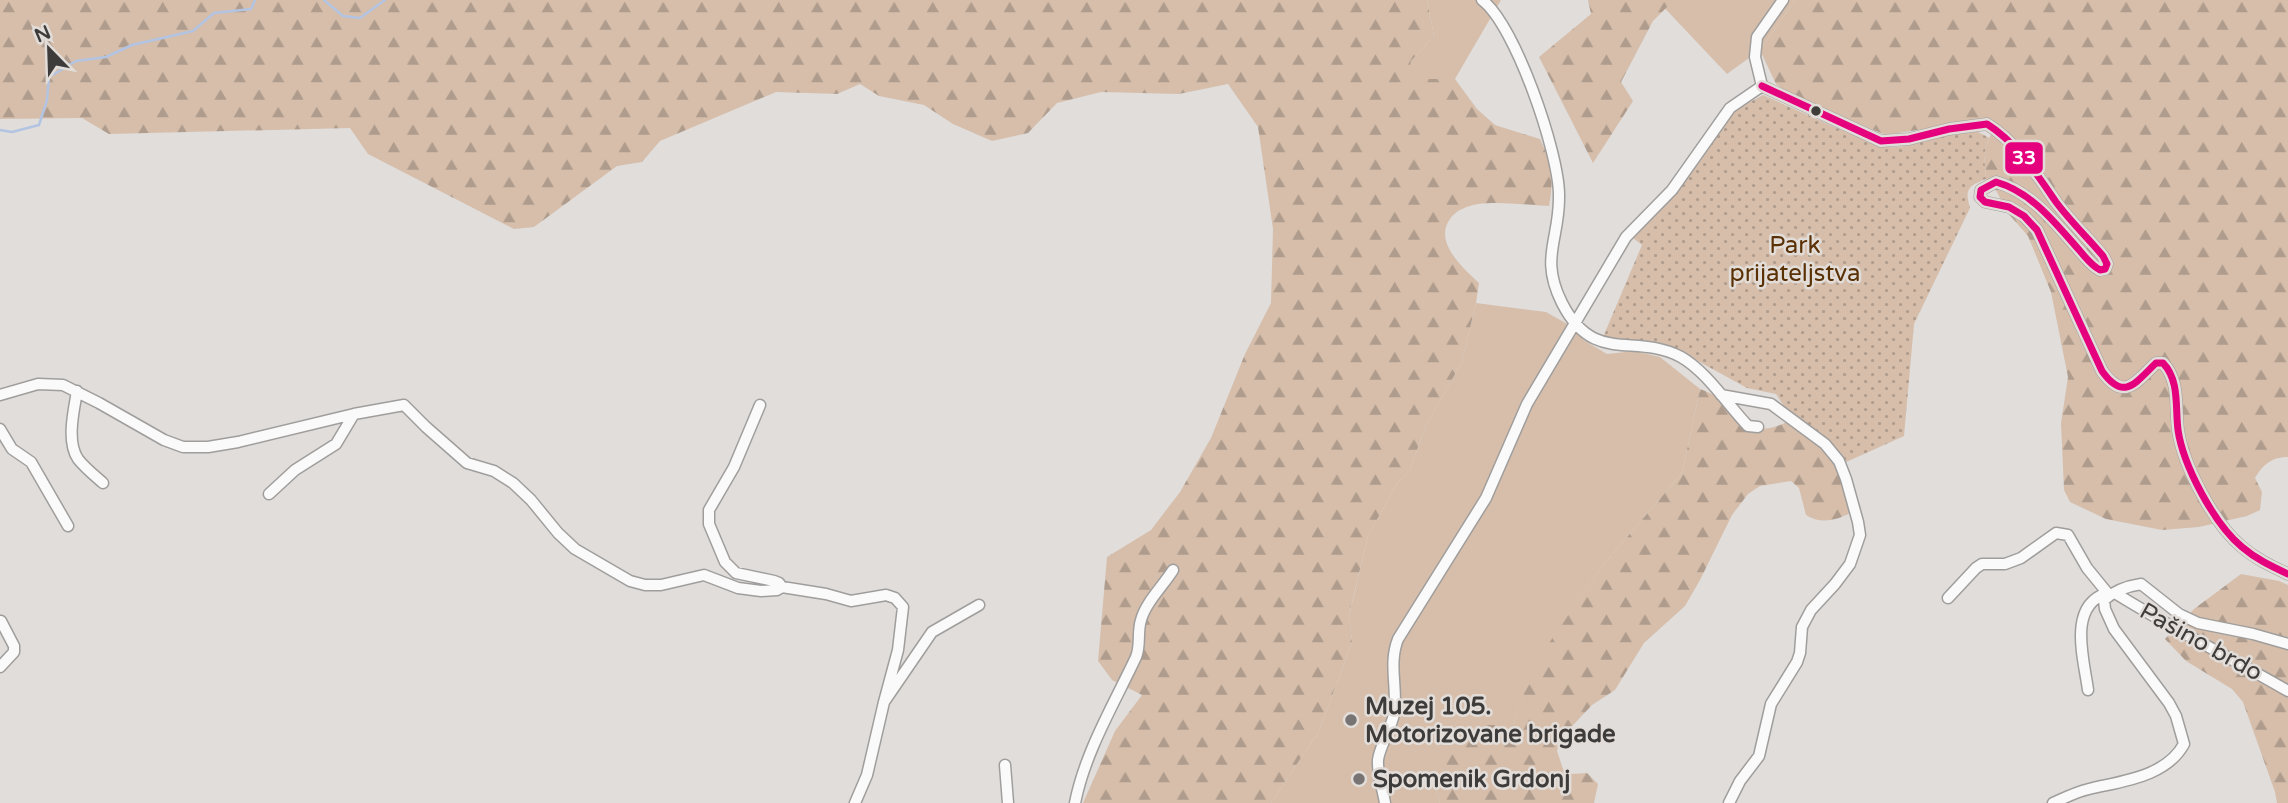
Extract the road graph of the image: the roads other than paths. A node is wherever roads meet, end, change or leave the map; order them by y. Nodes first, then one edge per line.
1 (1482, 0) edge
2 (1783, 0) edge
3 (1762, 86) junction
4 (1575, 324) junction
5 (77, 391) junction
6 (0, 395) edge
7 (1721, 395) junction
8 (760, 405) dead end
9 (354, 414) junction
10 (1758, 427) dead end
11 (0, 429) edge
12 (103, 483) dead end
13 (269, 494) dead end
14 (68, 526) dead end
15 (1173, 570) dead end
16 (2288, 574) edge
17 (782, 587) junction
18 (2111, 594) junction
19 (1948, 597) dead end
20 (979, 606) dead end
21 (1, 621) edge
22 (2288, 644) edge
23 (0, 667) edge
24 (2088, 690) dead end
25 (2288, 691) edge
26 (884, 702) junction
27 (1005, 765) dead end
28 (855, 803) edge
29 (1008, 803) edge
30 (1075, 803) edge
31 (1385, 803) edge
32 (1729, 803) edge
33 (2053, 803) edge

1 - 4 street
2 - 3 street
3 - 4 street
3 - 16 street
4 - 7 street
4 - 31 street
5 - 6 street
5 - 9 street
5 - 12 street
7 - 10 street
7 - 32 street
8 - 17 street
9 - 13 street
9 - 17 street
11 - 14 street
15 - 30 street
17 - 26 street
18 - 19 street
18 - 22 street
18 - 24 street
18 - 25 street, Pašino brdo
18 - 33 street
20 - 26 street
21 - 23 street
26 - 28 street
27 - 29 street

